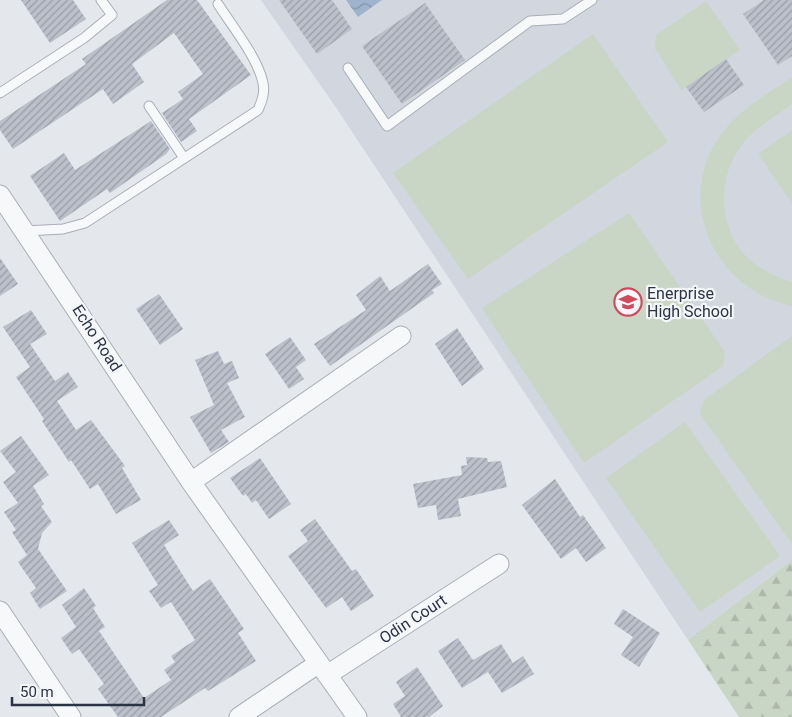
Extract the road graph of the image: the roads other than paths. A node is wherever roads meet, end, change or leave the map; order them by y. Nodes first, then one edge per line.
1 (101, 0) edge
2 (592, 0) edge
3 (218, 4) dead end
4 (348, 68) dead end
5 (0, 93) edge
6 (150, 106) dead end
7 (184, 158) junction
8 (0, 195) edge
9 (25, 231) junction
10 (401, 336) dead end
11 (191, 482) junction
12 (499, 564) dead end
13 (0, 611) edge
14 (323, 669) junction
15 (71, 717) edge
16 (239, 717) edge
17 (357, 717) edge

1 - 5 lane
2 - 4 lane
3 - 7 lane
6 - 7 lane
7 - 9 lane
8 - 9 street, Echo Road
9 - 11 street, Echo Road
10 - 11 street
11 - 14 street, Echo Road
12 - 14 street, Odin Court
13 - 15 street
14 - 16 street
14 - 17 street, Echo Road

